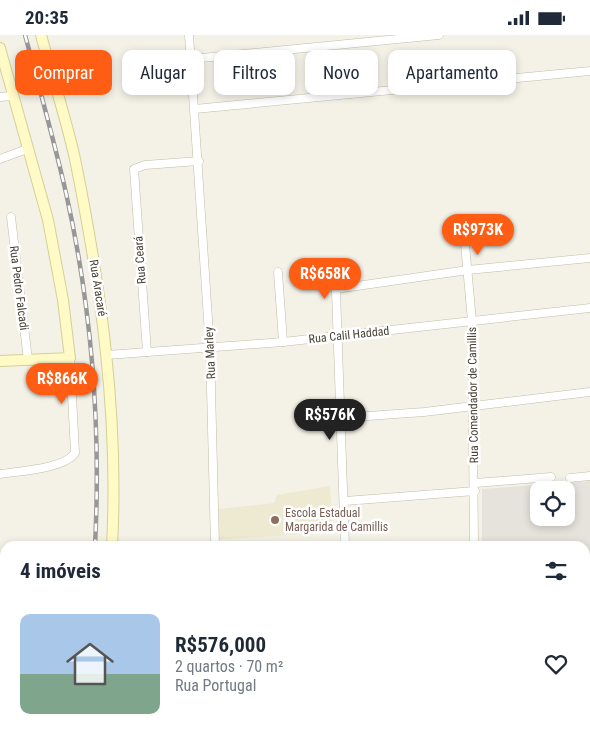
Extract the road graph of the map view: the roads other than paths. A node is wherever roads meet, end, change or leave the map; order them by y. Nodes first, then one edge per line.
1 (41, 35) edge
2 (189, 35) edge
3 (440, 35) edge
4 (0, 48) edge
5 (190, 50) edge
6 (204, 58) edge
7 (590, 71) edge
8 (194, 95) edge
9 (12, 96) junction
10 (0, 97) edge
11 (195, 109) junction
12 (27, 149) junction
13 (0, 159) edge
14 (199, 161) junction
15 (11, 217) dead end
16 (465, 244) dead end
17 (590, 257) edge
18 (335, 263) dead end
19 (468, 270) junction
20 (278, 272) dead end
21 (336, 289) junction
22 (590, 308) edge
23 (472, 321) junction
24 (338, 335) junction
25 (283, 342) junction
26 (210, 349) junction
27 (147, 352) junction
28 (107, 355) junction
29 (70, 358) junction
30 (28, 359) junction
31 (0, 361) edge
32 (590, 392) edge
33 (474, 405) junction
34 (340, 418) junction
35 (0, 474) edge
36 (590, 476) edge
37 (551, 477) dead end
38 (570, 478) dead end
39 (475, 487) junction
40 (345, 501) junction
41 (112, 541) edge
42 (214, 541) edge
43 (345, 541) edge
44 (474, 541) edge

1 - 28 main road, Rua Aracaré
2 - 5 street, Rua Marley
3 - 6 street
4 - 9 main road
7 - 11 street
8 - 11 street, Rua Marley
9 - 10 street
9 - 12 main road
11 - 14 street, Rua Marley
12 - 13 street
12 - 29 main road
14 - 26 street, Rua Marley
14 - 27 street, Rua Ceará
15 - 30 street, Rua Pedro Falcadi
16 - 19 street, Rua Comendador de Camillis
17 - 19 street
18 - 21 street
19 - 21 street
19 - 23 street, Rua Comendador de Camillis
20 - 25 street
21 - 24 street
22 - 23 street, Rua Calil Haddad
23 - 24 street, Rua Calil Haddad
23 - 33 street, Rua Comendador de Camillis
24 - 25 street, Rua Calil Haddad
24 - 34 street
25 - 26 street, Rua Calil Haddad
26 - 27 street, Rua Calil Haddad
26 - 42 street, Rua Marley
27 - 28 street, Rua Calil Haddad
28 - 41 main road, Rua Aracaré
29 - 30 main road
29 - 35 street
30 - 31 main road
32 - 33 street
33 - 34 street
33 - 39 street, Rua Comendador de Camillis
34 - 40 street
36 - 38 street
37 - 39 street
39 - 40 street
39 - 44 street, Rua Comendador de Camillis
40 - 43 street

